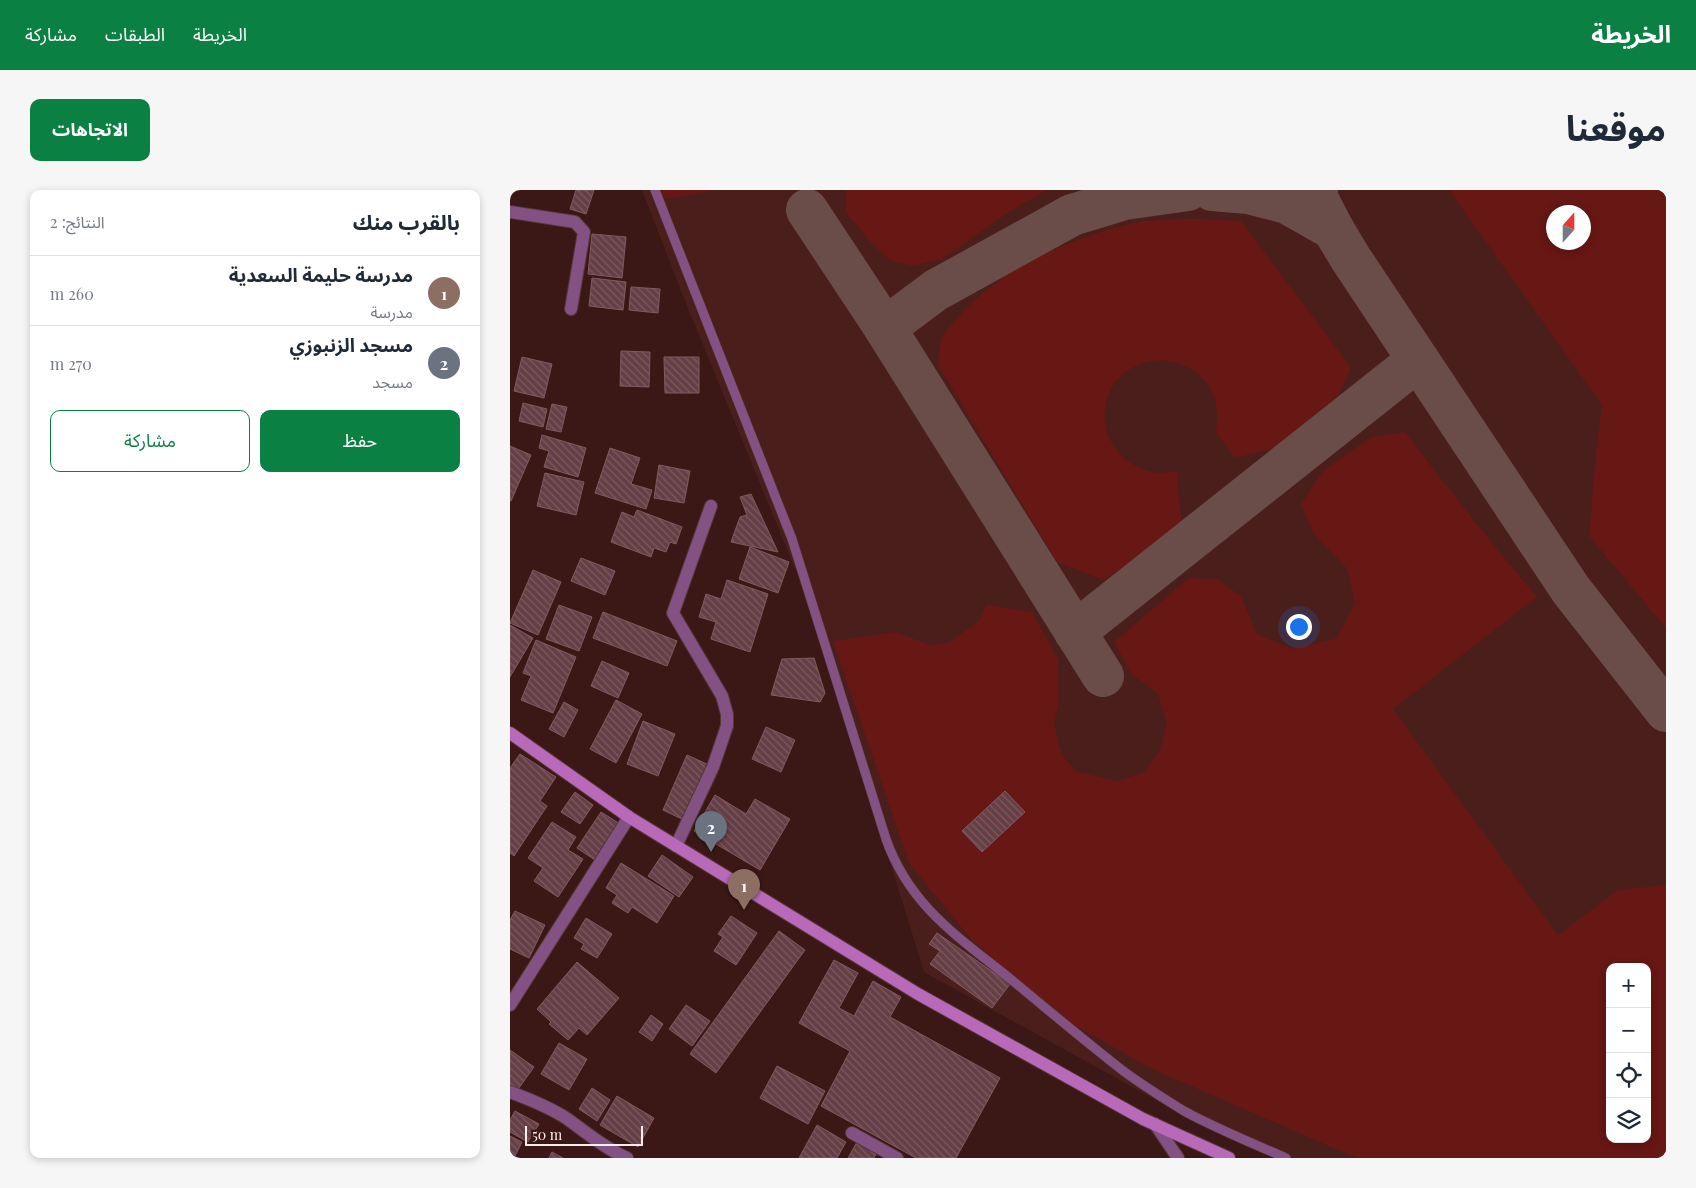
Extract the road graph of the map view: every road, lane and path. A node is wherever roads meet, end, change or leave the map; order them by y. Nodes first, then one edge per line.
1 (654, 190) edge
2 (510, 212) edge
3 (571, 309) dead end
4 (711, 506) dead end
5 (510, 732) edge
6 (629, 816) junction
7 (676, 846) junction
8 (510, 1005) edge
9 (510, 1092) edge
10 (1155, 1124) junction
11 (852, 1133) dead end
12 (619, 1156) edge
13 (1224, 1157) edge
14 (897, 1158) edge
15 (1178, 1158) edge
16 (1286, 1158) edge

1 - 16 lane
2 - 3 street
4 - 7 street
5 - 6 main road
6 - 7 main road
6 - 8 street
7 - 10 main road
9 - 12 street
10 - 13 main road
10 - 15 street
11 - 14 street

